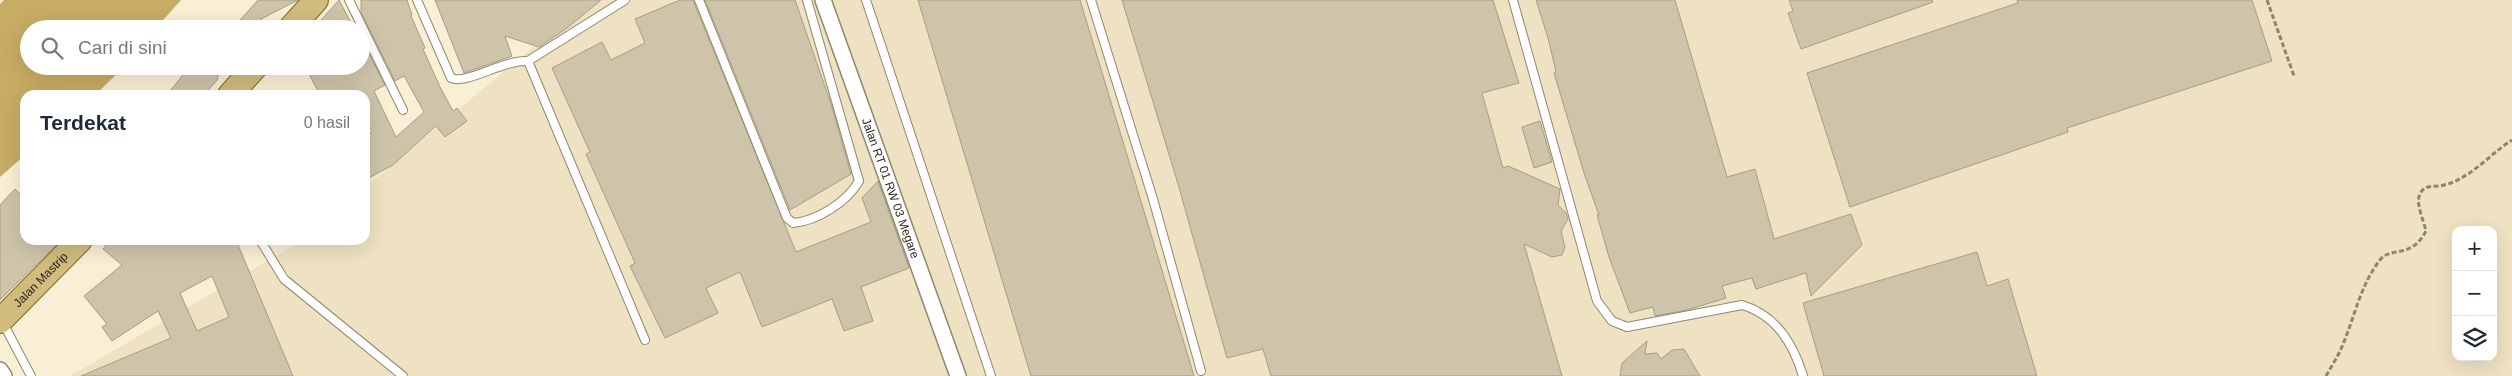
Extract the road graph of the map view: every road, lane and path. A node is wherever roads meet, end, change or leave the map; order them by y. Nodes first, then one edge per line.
1 (316, 0) edge
2 (349, 0) edge
3 (416, 0) edge
4 (625, 0) edge
5 (699, 0) edge
6 (807, 0) edge
7 (823, 0) edge
8 (866, 0) edge
9 (1091, 0) edge
10 (1513, 0) edge
11 (2268, 0) edge
12 (298, 20) edge
13 (359, 20) edge
14 (370, 43) edge
15 (528, 61) junction
16 (248, 75) edge
17 (2294, 76) dead end
18 (234, 90) edge
19 (403, 110) dead end
20 (2512, 140) edge
21 (75, 245) edge
22 (263, 245) edge
23 (1, 320) edge
24 (646, 340) dead end
25 (0, 370) edge
26 (1201, 371) dead end
27 (4, 376) edge
28 (31, 376) edge
29 (403, 376) edge
30 (958, 376) edge
31 (991, 376) edge
32 (1803, 376) edge
33 (2326, 376) edge

1 - 12 main road
2 - 13 lane
3 - 15 lane
4 - 15 lane
5 - 6 lane
7 - 30 street, Jalan RT 01 RW 03 Megare
8 - 31 lane
9 - 26 lane
10 - 32 lane
11 - 17 path
14 - 19 lane
15 - 24 lane
16 - 18 main road
20 - 33 path
21 - 23 main road, Jalan Mastrip
22 - 29 lane
23 - 28 lane
25 - 27 street

